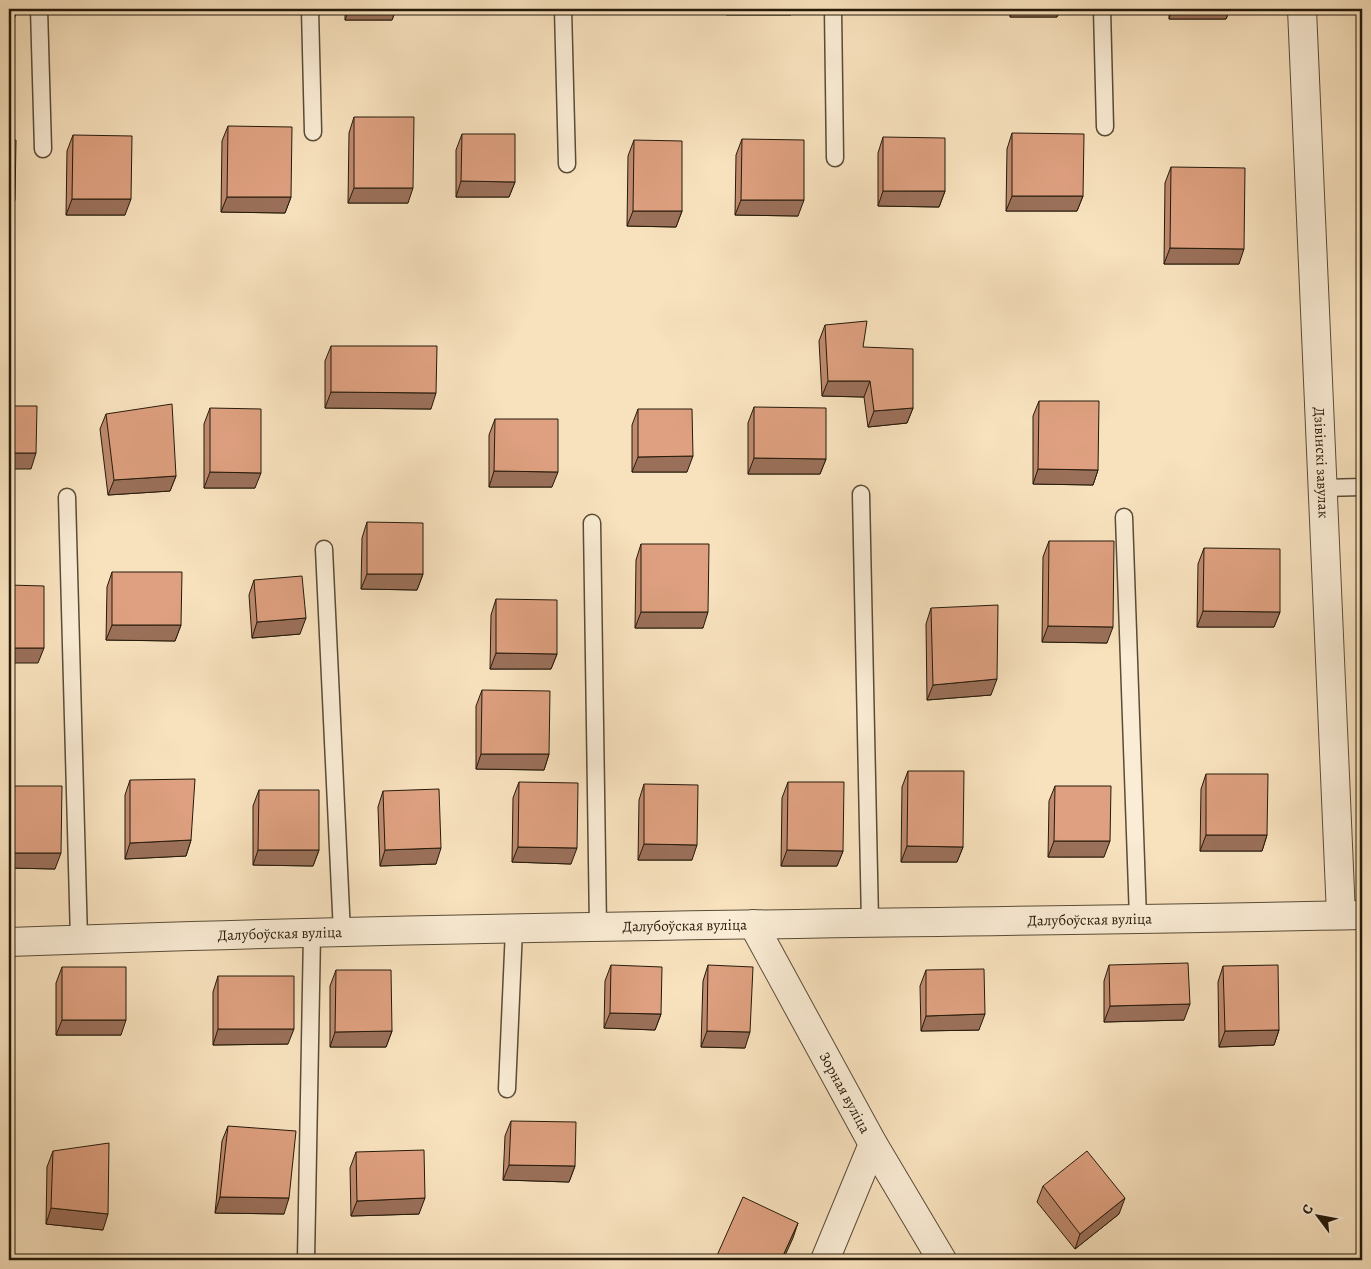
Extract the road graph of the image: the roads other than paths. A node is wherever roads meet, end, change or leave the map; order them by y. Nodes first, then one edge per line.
1 (39, 9) edge
2 (310, 9) edge
3 (563, 9) edge
4 (833, 9) edge
5 (1102, 9) edge
6 (1302, 9) edge
7 (1105, 127) dead end
8 (313, 132) dead end
9 (43, 150) dead end
10 (835, 158) dead end
11 (567, 164) dead end
12 (1362, 487) edge
13 (1323, 488) junction
14 (861, 494) dead end
15 (67, 497) dead end
16 (1124, 517) dead end
17 (592, 522) dead end
18 (324, 549) dead end
19 (1352, 915) edge
20 (1138, 919) junction
21 (870, 922) junction
22 (753, 924) junction
23 (598, 927) junction
24 (514, 929) junction
25 (342, 933) junction
26 (312, 934) junction
27 (79, 940) junction
28 (9, 942) edge
29 (507, 1088) dead end
30 (873, 1144) junction
31 (306, 1260) edge
32 (825, 1260) edge
33 (942, 1260) edge

1 - 9 lane
2 - 8 lane
3 - 11 lane
4 - 10 lane
5 - 7 lane
6 - 13 street, Дзівінскі завулак
12 - 13 lane
13 - 19 street, Дзівінскі завулак
14 - 21 lane
15 - 27 lane
16 - 20 lane
17 - 23 lane
18 - 25 lane
19 - 20 street, Далубоўская вуліца
20 - 21 street, Далубоўская вуліца
21 - 22 street, Далубоўская вуліца
22 - 23 street, Далубоўская вуліца
22 - 30 street, Зорная вуліца
23 - 24 street, Далубоўская вуліца
24 - 25 street, Далубоўская вуліца
24 - 29 lane
25 - 26 street, Далубоўская вуліца
26 - 27 street, Далубоўская вуліца
26 - 31 lane
27 - 28 street, Далубоўская вуліца
30 - 32 street
30 - 33 street, Зорная вуліца

